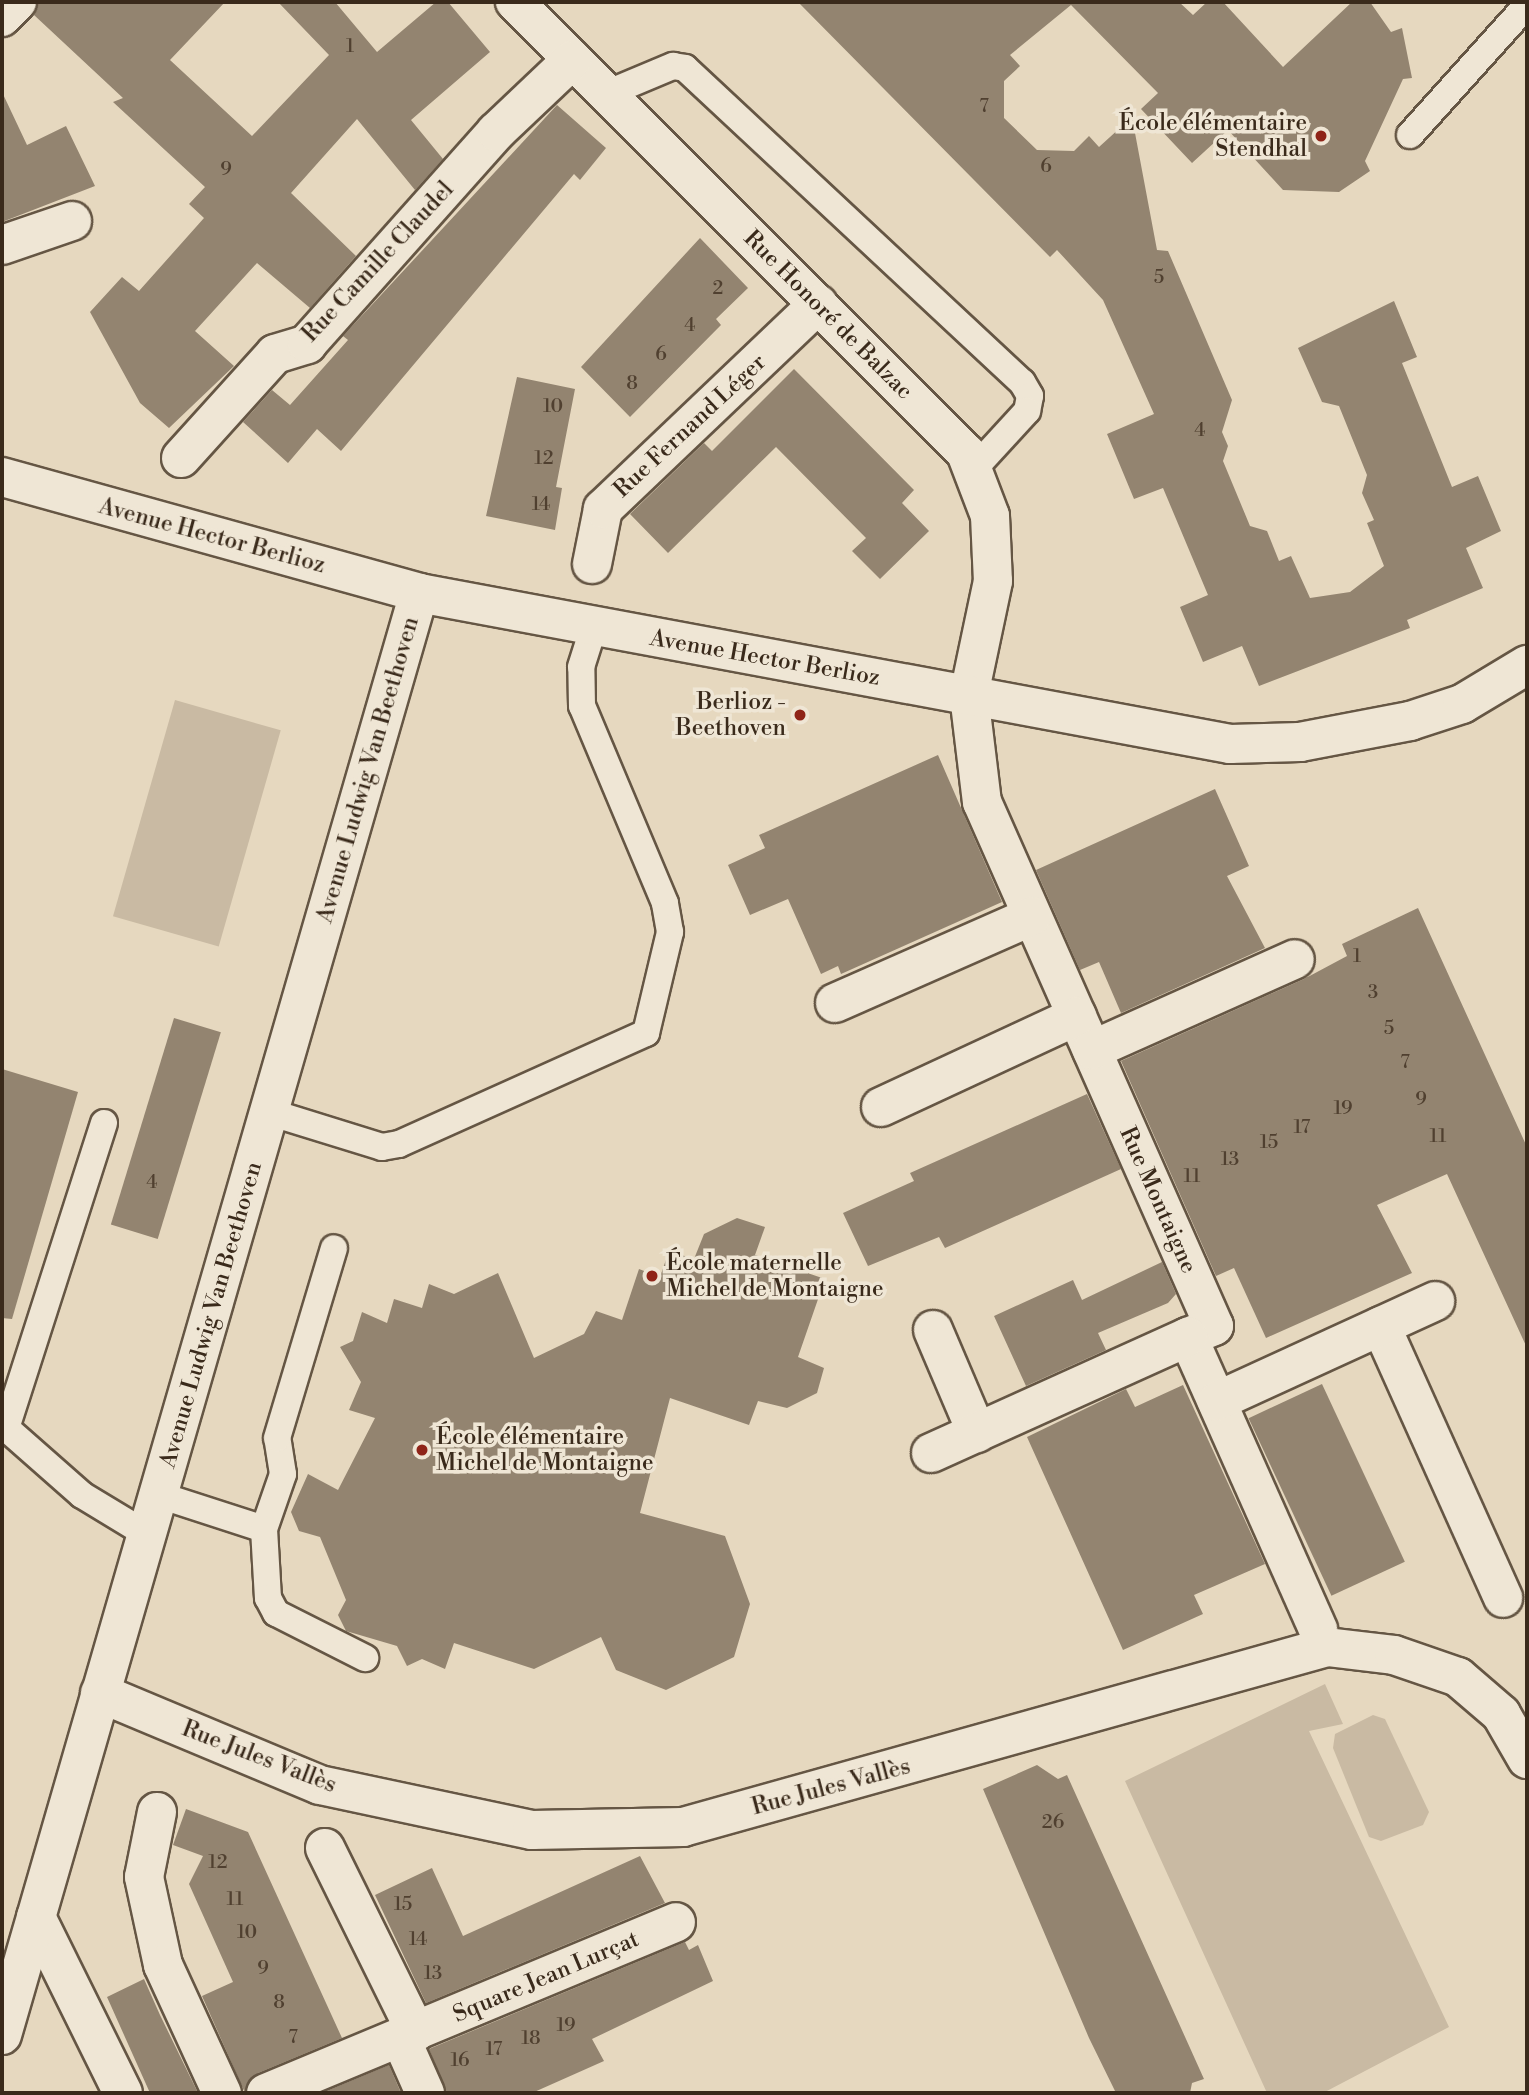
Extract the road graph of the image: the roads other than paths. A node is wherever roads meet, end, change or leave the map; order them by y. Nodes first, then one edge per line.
1 (17, 2) edge
2 (515, 2) edge
3 (1527, 5) edge
4 (2, 17) edge
5 (572, 60) junction
6 (606, 94) junction
7 (1410, 135) dead end
8 (72, 221) dead end
9 (2, 245) edge
10 (818, 304) junction
11 (181, 458) dead end
12 (972, 471) junction
13 (2, 477) edge
14 (592, 565) dead end
15 (419, 593) junction
16 (594, 626) junction
17 (1527, 665) edge
18 (969, 695) junction
19 (1032, 916) junction
20 (1295, 959) dead end
21 (835, 1003) dead end
22 (1084, 1033) junction
23 (881, 1107) dead end
24 (269, 1112) junction
25 (104, 1123) dead end
26 (334, 1248) dead end
27 (1435, 1301) dead end
28 (1381, 1326) junction
29 (933, 1330) dead end
30 (1188, 1337) junction
31 (1217, 1401) junction
32 (4, 1427) edge
33 (977, 1433) junction
34 (931, 1453) dead end
35 (159, 1495) junction
36 (264, 1529) junction
37 (148, 1535) junction
38 (1503, 1598) dead end
39 (1318, 1629) dead end
40 (365, 1658) dead end
41 (100, 1693) junction
42 (1527, 1759) edge
43 (157, 1812) dead end
44 (325, 1848) dead end
45 (36, 1917) junction
46 (676, 1922) dead end
47 (2, 2035) edge
48 (408, 2035) junction
49 (123, 2093) edge
50 (222, 2093) edge
51 (266, 2093) edge
52 (425, 2093) edge

1 - 4 street
2 - 5 street, Rue Honoré de Balzac
3 - 7 lane
5 - 6 street, Rue Honoré de Balzac
5 - 11 street, Rue Camille Claudel
6 - 10 street, Rue Honoré de Balzac
6 - 12 lane
8 - 9 street
10 - 12 street, Rue Honoré de Balzac
10 - 14 street, Rue Fernand Léger
12 - 18 street, Rue Honoré de Balzac
13 - 15 street, Avenue Hector Berlioz
15 - 16 street, Avenue Hector Berlioz
15 - 24 street, Avenue Ludwig Van Beethoven
16 - 18 street, Avenue Hector Berlioz
16 - 24 lane
17 - 18 street, Avenue Hector Berlioz
18 - 19 street, Rue Montaigne
19 - 21 street
19 - 22 street, Rue Montaigne
20 - 22 street
22 - 23 street
22 - 30 street, Rue Montaigne
24 - 35 street, Avenue Ludwig Van Beethoven
25 - 32 lane
26 - 36 lane
27 - 28 street
28 - 31 street
28 - 38 street
29 - 33 street
30 - 31 street
30 - 33 street, Rue Montaigne
31 - 39 street
32 - 37 lane
33 - 34 street, Rue Montaigne
35 - 36 lane
35 - 37 street, Avenue Ludwig Van Beethoven
36 - 40 lane
37 - 41 street, Avenue Ludwig Van Beethoven
41 - 42 street, Rue Jules Vallès
41 - 45 street, Avenue Ludwig Van Beethoven
43 - 50 street
44 - 48 street
45 - 47 street, Avenue Ludwig Van Beethoven
45 - 49 street
46 - 48 street, Square Jean Lurçat
48 - 51 street, Square Jean Lurçat
48 - 52 street

